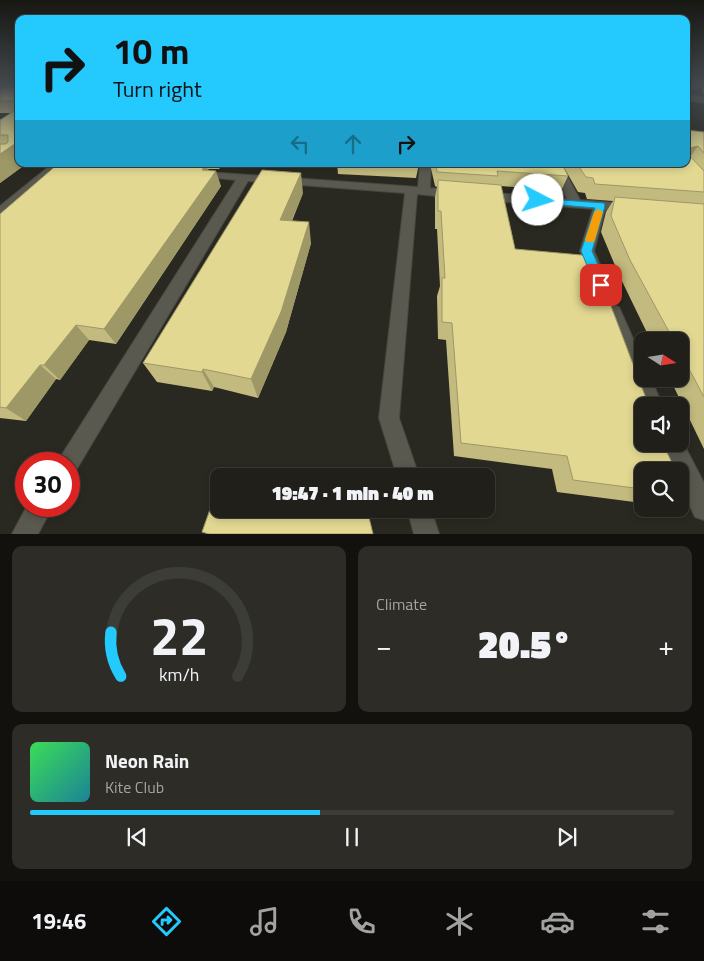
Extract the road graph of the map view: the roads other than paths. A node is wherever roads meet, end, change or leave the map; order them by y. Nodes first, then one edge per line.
1 (55, 167) edge
2 (224, 167) edge
3 (424, 167) edge
4 (558, 167) edge
5 (189, 172) edge
6 (217, 174) junction
7 (244, 177) junction
8 (418, 191) junction
9 (576, 204) junction
10 (600, 206) junction
11 (638, 208) edge
12 (0, 212) edge
13 (650, 397) edge
14 (74, 452) edge
15 (676, 452) edge
16 (405, 468) edge
17 (704, 508) edge
18 (34, 517) edge
19 (422, 518) edge
20 (24, 534) edge
21 (427, 534) edge

1 - 12 street
2 - 6 street
3 - 8 street
4 - 9 street
5 - 6 street
6 - 7 street
7 - 8 street
7 - 14 street
8 - 9 street
8 - 16 street
9 - 10 street
10 - 11 street
10 - 13 street
15 - 17 street
18 - 20 street
19 - 21 street

